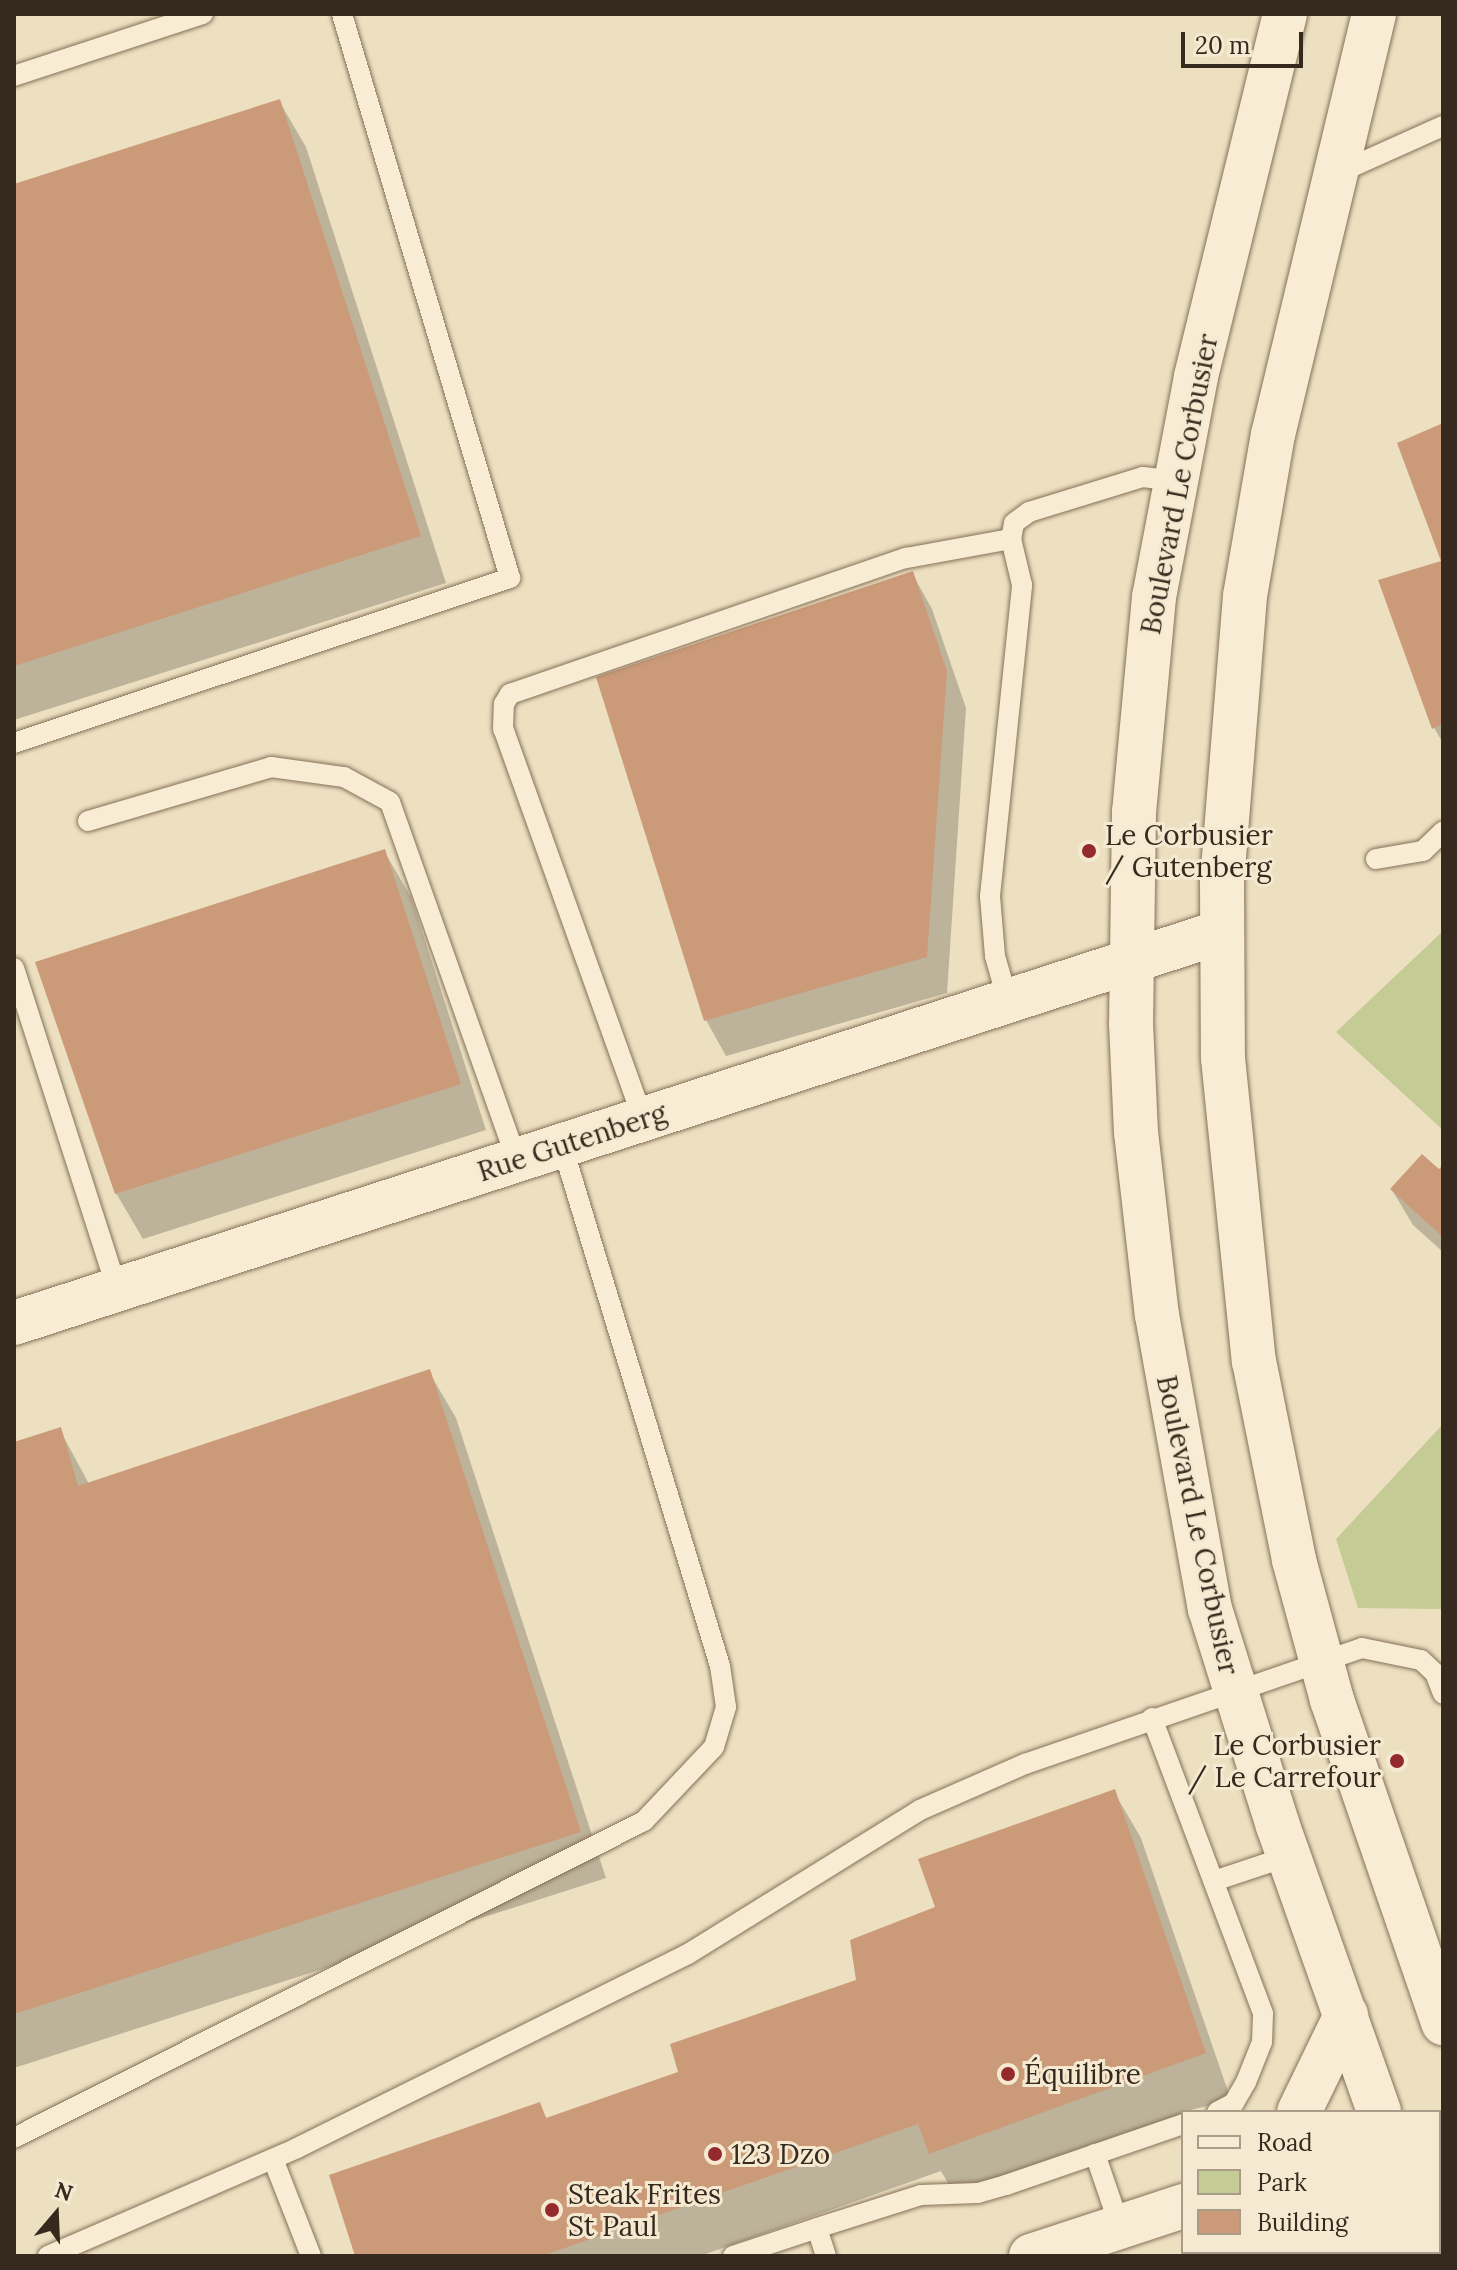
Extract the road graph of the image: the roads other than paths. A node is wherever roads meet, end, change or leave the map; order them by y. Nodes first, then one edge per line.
1 (203, 14) edge
2 (342, 14) edge
3 (1285, 14) edge
4 (1374, 14) edge
5 (14, 76) edge
6 (1443, 126) edge
7 (1334, 175) junction
8 (1174, 481) junction
9 (1011, 539) junction
10 (14, 743) edge
11 (88, 821) dead end
12 (1443, 832) edge
13 (1376, 859) dead end
14 (1221, 932) junction
15 (1130, 963) junction
16 (14, 968) edge
17 (1008, 1002) junction
18 (643, 1119) junction
19 (562, 1145) junction
20 (517, 1160) junction
21 (117, 1289) junction
22 (14, 1323) edge
23 (1320, 1661) junction
24 (1233, 1692) junction
25 (1443, 1694) edge
26 (1152, 1718) junction
27 (1289, 1856) junction
28 (1214, 1881) junction
29 (1346, 2015) junction
30 (1443, 2023) edge
31 (1220, 2110) edge
32 (1300, 2110) edge
33 (1378, 2110) edge
34 (1181, 2125) edge
35 (14, 2138) edge
36 (1095, 2154) junction
37 (273, 2159) junction
38 (1181, 2207) edge
39 (1120, 2227) junction
40 (817, 2228) junction
41 (48, 2256) edge
42 (311, 2256) edge
43 (733, 2256) edge
44 (826, 2256) edge
45 (1031, 2256) edge

1 - 5 lane
2 - 10 lane
3 - 8 street, Boulevard Le Corbusier
4 - 7 street
6 - 7 lane
7 - 14 street
8 - 9 lane
8 - 15 street, Boulevard Le Corbusier
9 - 17 lane
9 - 18 lane
11 - 20 lane
12 - 13 lane
14 - 15 street
14 - 23 street
15 - 17 street, Rue Gutenberg
15 - 24 street, Boulevard Le Corbusier
16 - 21 lane
17 - 18 street, Rue Gutenberg
18 - 19 street, Rue Gutenberg
19 - 20 street, Rue Gutenberg
19 - 35 lane
20 - 21 street, Rue Gutenberg
21 - 22 street, Rue Gutenberg
23 - 24 lane
23 - 25 lane
23 - 30 street
24 - 26 lane
24 - 27 street, Boulevard Le Corbusier
26 - 28 lane
26 - 37 lane
27 - 28 lane
27 - 29 street, Boulevard Le Corbusier
28 - 31 lane
29 - 32 street
29 - 33 street, Boulevard Le Corbusier
34 - 36 lane
36 - 39 lane
36 - 40 lane
37 - 41 lane
37 - 42 lane
38 - 39 street
39 - 45 street
40 - 43 lane
40 - 44 lane

